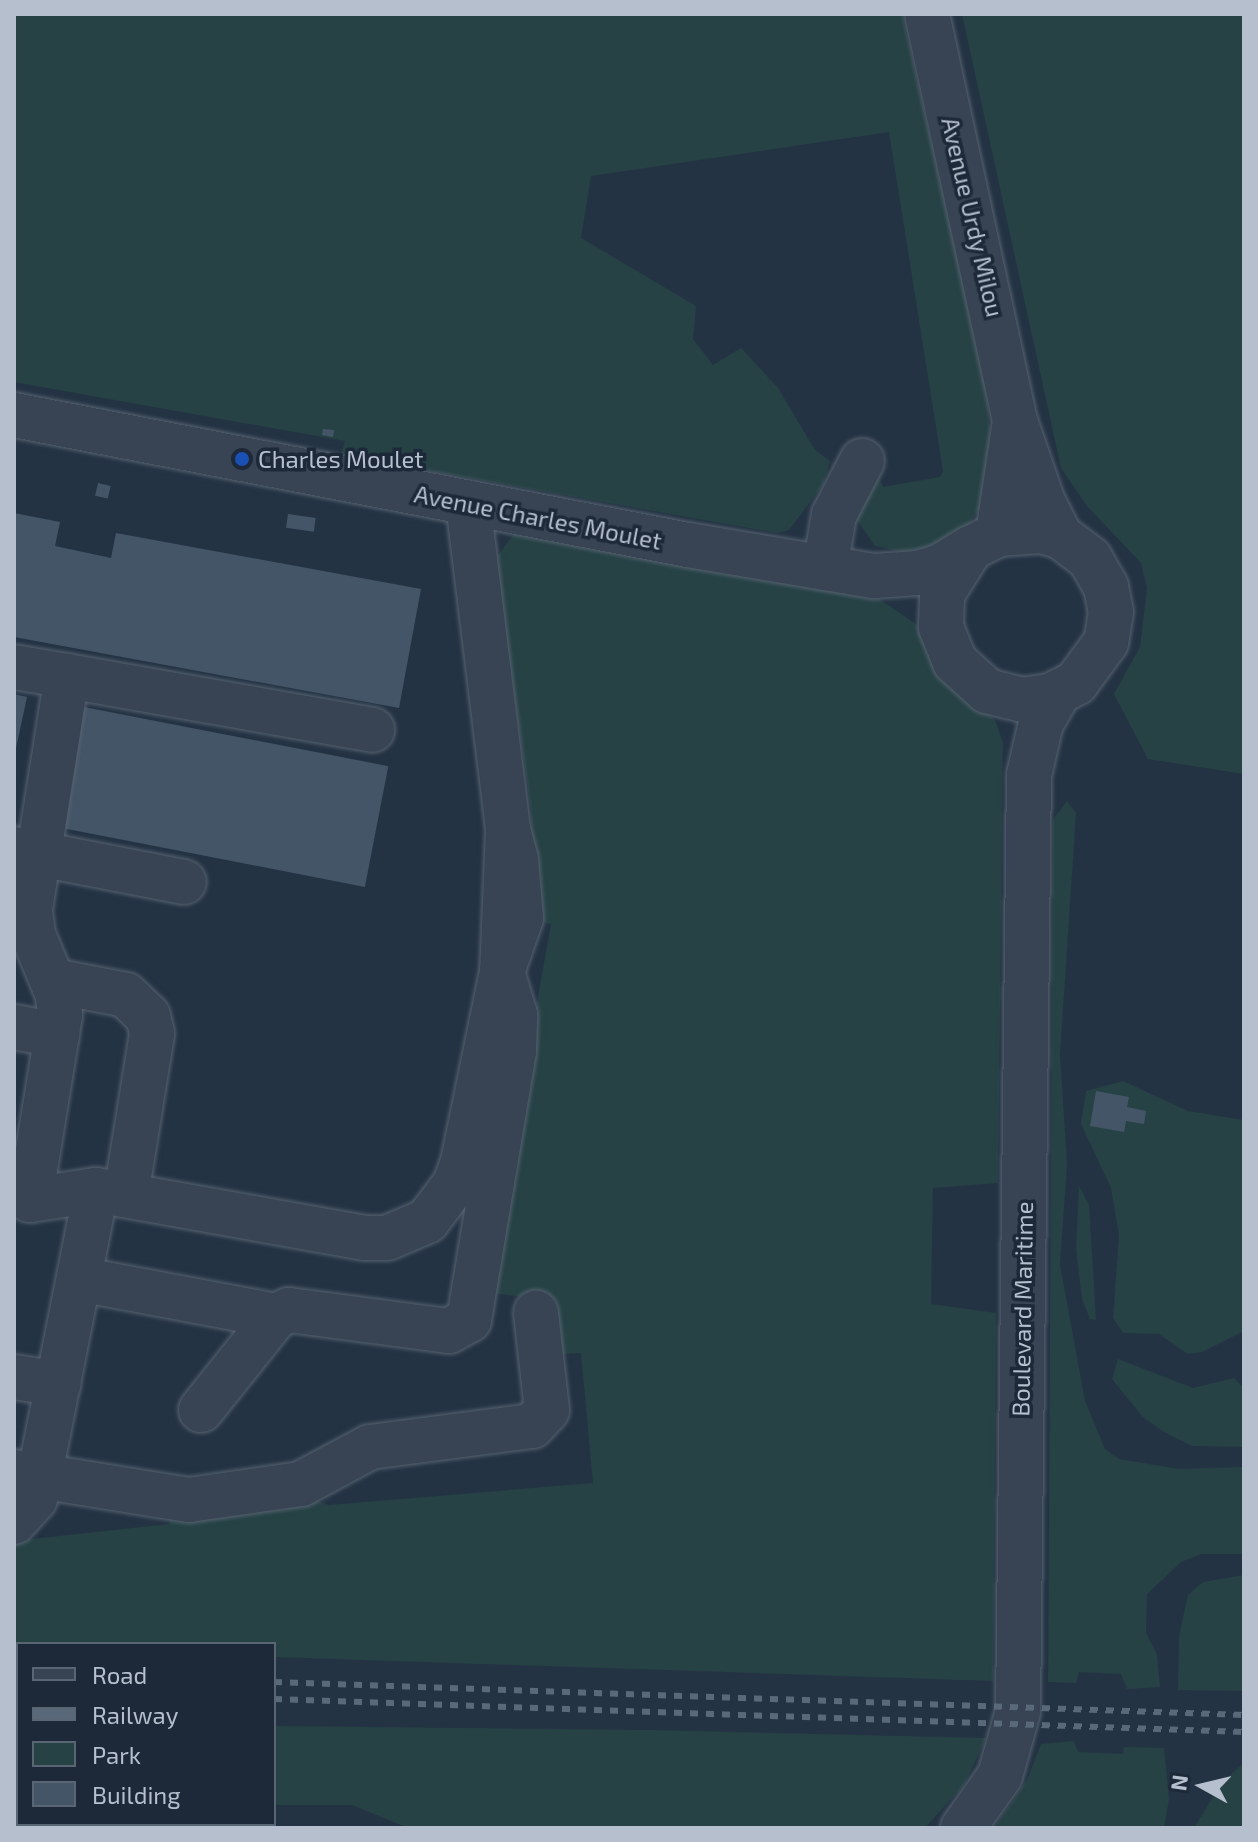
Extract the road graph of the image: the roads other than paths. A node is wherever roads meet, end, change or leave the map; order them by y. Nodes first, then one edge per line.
1 (927, 14) edge
2 (14, 415) edge
3 (1015, 421) junction
4 (862, 461) dead end
5 (468, 503) junction
6 (1060, 536) junction
7 (985, 541) junction
8 (825, 568) junction
9 (874, 576) junction
10 (941, 627) junction
11 (14, 667) edge
12 (67, 676) junction
13 (987, 691) junction
14 (1059, 692) junction
15 (372, 730) dead end
16 (1029, 775) junction
17 (26, 851) edge
18 (184, 882) dead end
19 (54, 981) junction
20 (14, 1027) edge
21 (57, 1035) junction
22 (486, 1131) junction
23 (111, 1192) junction
24 (22, 1202) edge
25 (79, 1279) junction
26 (536, 1313) dead end
27 (276, 1316) junction
28 (14, 1377) edge
29 (58, 1384) junction
30 (201, 1410) dead end
31 (27, 1474) edge
32 (14, 1522) edge
33 (963, 1828) edge

1 - 3 street, Avenue Urdy Milou
2 - 5 street, Avenue Charles Moulet
3 - 6 street, Avenue Urdy Milou
3 - 7 street, Avenue Urdy Milou
4 - 8 street
5 - 8 street, Avenue Charles Moulet
5 - 22 street
6 - 7 street
6 - 14 street
7 - 9 street, Avenue Charles Moulet
7 - 10 street
8 - 9 street, Avenue Charles Moulet
9 - 10 street, Avenue Charles Moulet
10 - 13 street
11 - 12 street
12 - 15 street
12 - 17 street
13 - 14 street
13 - 16 street, Boulevard Maritime
14 - 16 street, Boulevard Maritime
16 - 33 street, Boulevard Maritime
17 - 18 street
17 - 19 street
19 - 21 street
19 - 23 street
20 - 21 street
21 - 24 street
22 - 23 street
22 - 27 street
23 - 24 street
23 - 25 street
25 - 27 street
25 - 29 street
26 - 31 street
27 - 30 street
28 - 29 street
29 - 31 street
31 - 32 street

